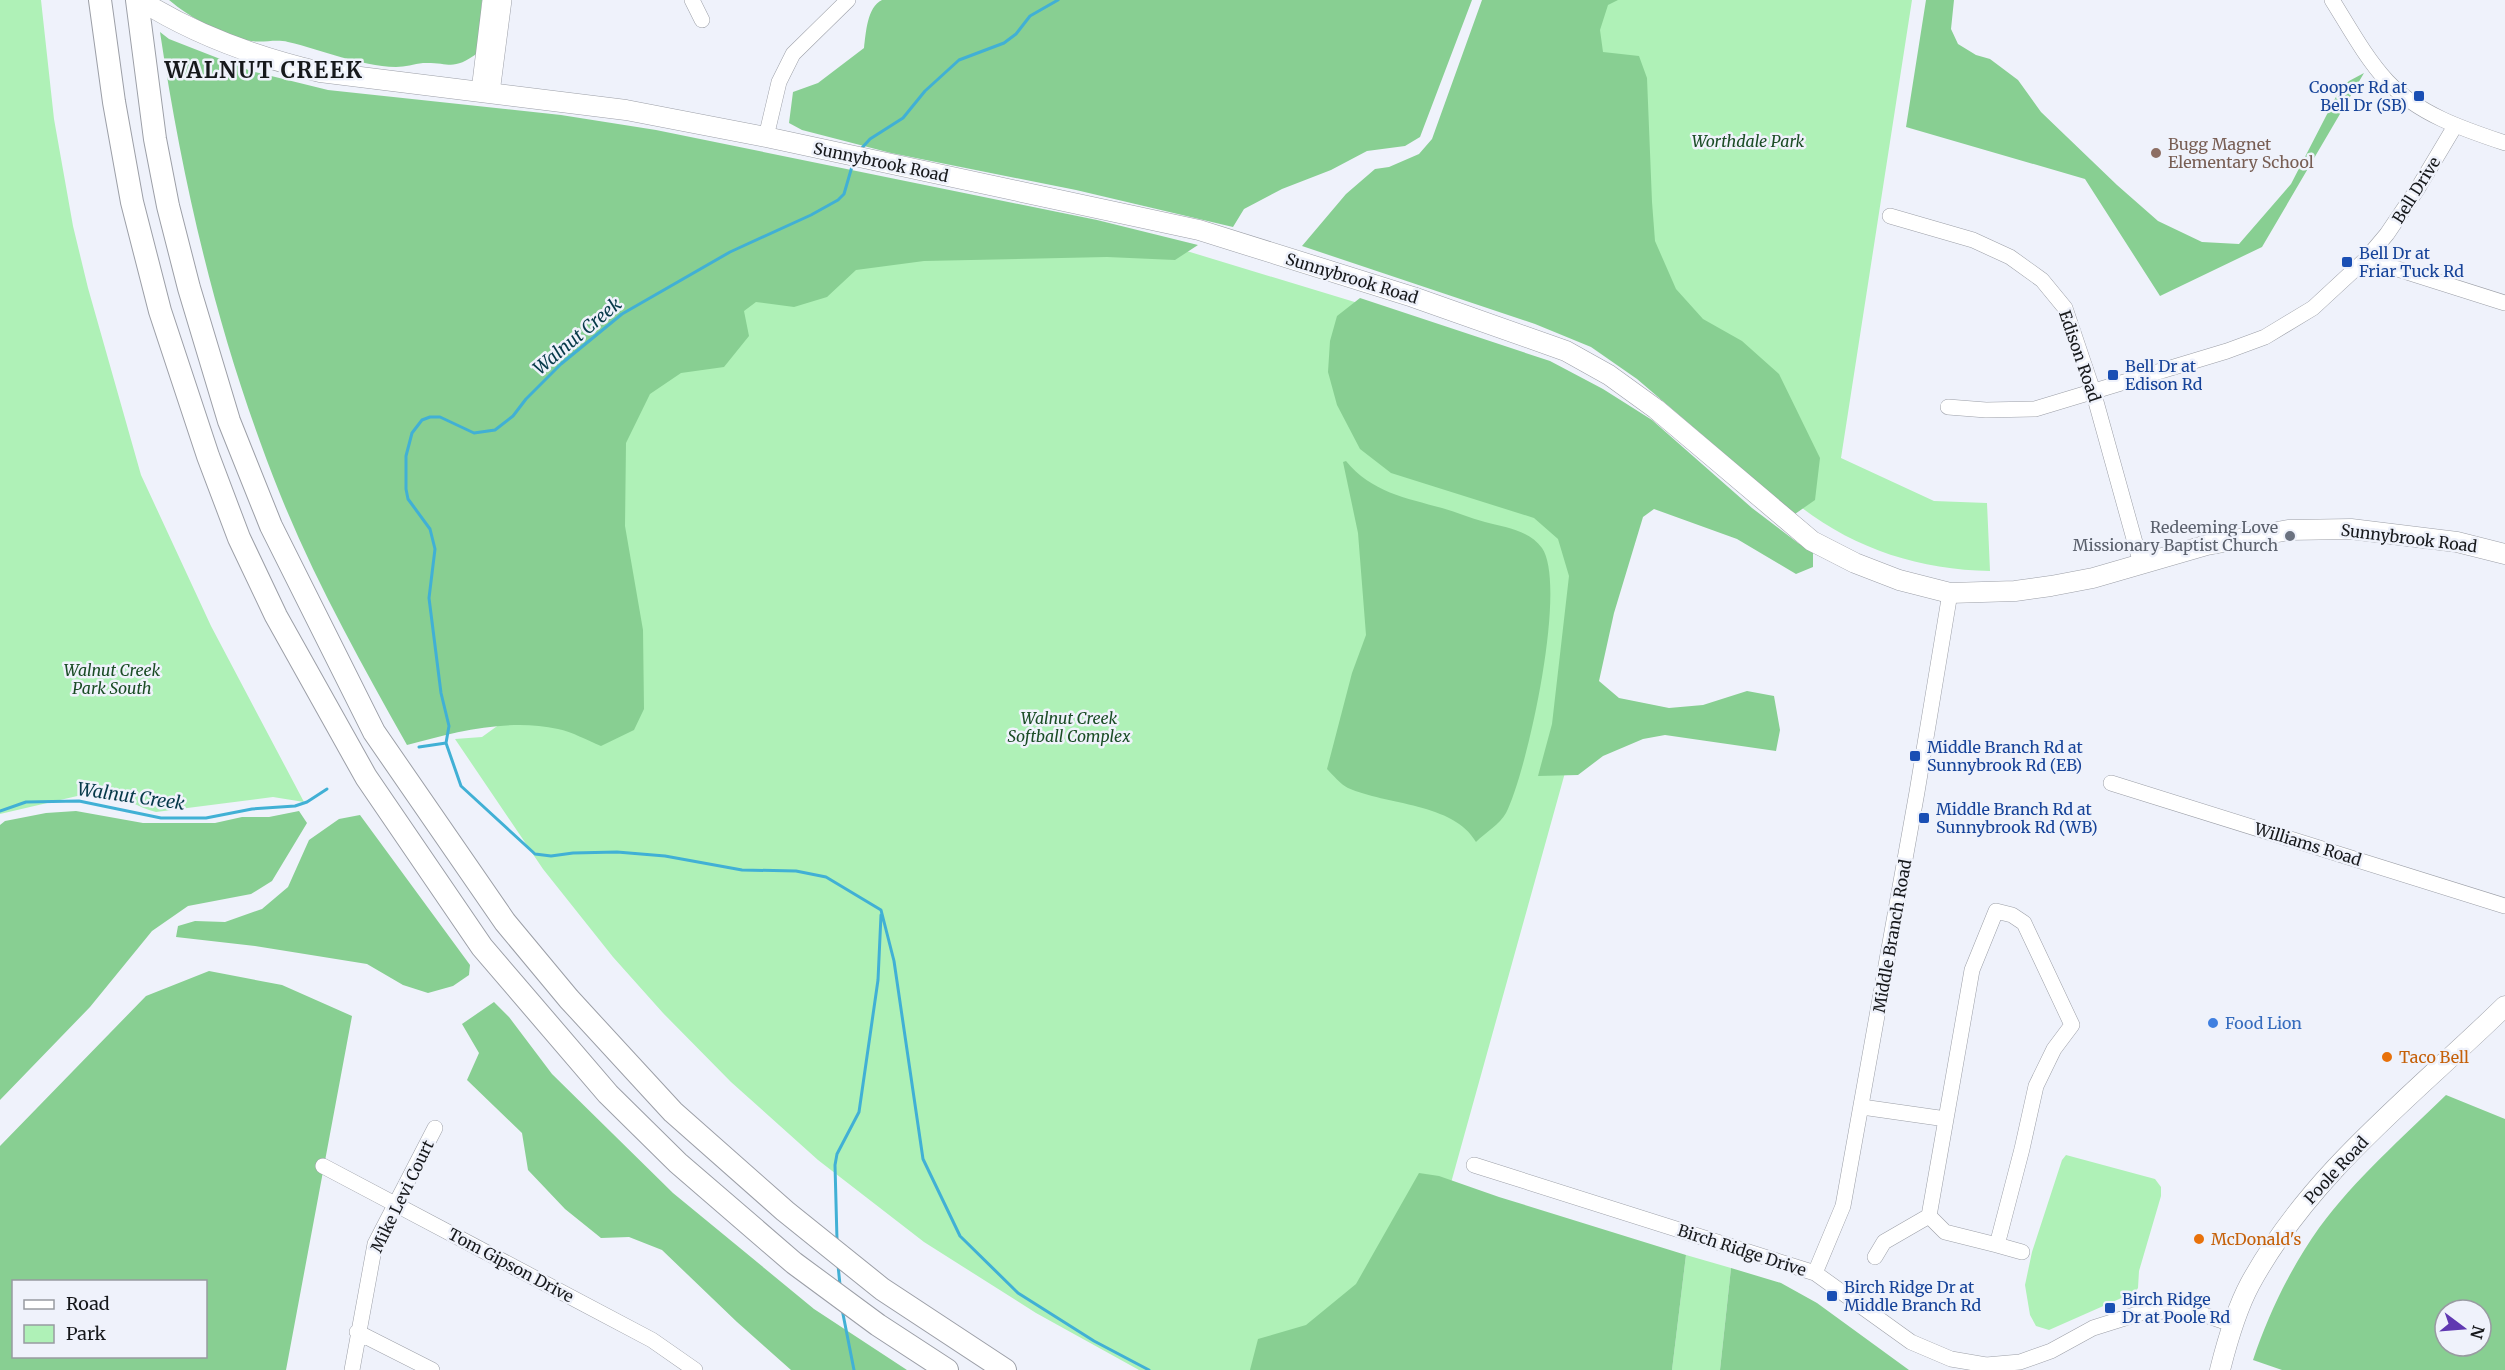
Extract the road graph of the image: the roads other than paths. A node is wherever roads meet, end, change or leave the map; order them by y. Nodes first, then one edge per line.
1 (100, 0) edge
2 (139, 0) edge
3 (692, 0) edge
4 (848, 0) edge
5 (2332, 0) edge
6 (497, 1) edge
7 (702, 20) dead end
8 (486, 92) junction
9 (2455, 126) junction
10 (766, 137) junction
11 (2505, 143) edge
12 (1890, 216) dead end
13 (2366, 259) junction
14 (2505, 303) edge
15 (2093, 391) junction
16 (1948, 407) dead end
17 (2505, 554) edge
18 (2141, 564) junction
19 (1950, 593) junction
20 (2111, 783) dead end
21 (2505, 906) edge
22 (2505, 1006) edge
23 (1862, 1107) junction
24 (1946, 1119) junction
25 (435, 1128) dead end
26 (1474, 1165) dead end
27 (323, 1166) dead end
28 (394, 1203) junction
29 (1929, 1216) junction
30 (1997, 1245) junction
31 (2022, 1252) dead end
32 (1875, 1257) dead end
33 (1815, 1273) junction
34 (2234, 1325) junction
35 (357, 1332) junction
36 (2040, 1354) junction
37 (352, 1370) edge
38 (432, 1370) edge
39 (695, 1370) edge
40 (947, 1370) edge
41 (1005, 1370) edge
42 (2044, 1370) edge
43 (2220, 1370) edge

1 - 40 highway
2 - 8 main road, Sunnybrook Road
2 - 41 highway
3 - 7 street
4 - 10 street
5 - 9 street
6 - 8 street
8 - 10 main road, Sunnybrook Road
9 - 11 street
9 - 13 street, Bell Drive
10 - 19 main road, Sunnybrook Road
12 - 15 street, Edison Road
13 - 14 street
13 - 15 street, Bell Drive
15 - 16 street, Bell Drive
15 - 18 street, Edison Road
17 - 18 main road, Sunnybrook Road
18 - 19 main road, Sunnybrook Road
19 - 23 street, Middle Branch Road
20 - 21 street, Williams Road
22 - 34 main road, Poole Road
23 - 24 street
23 - 33 street, Middle Branch Road
24 - 29 street
24 - 30 street
25 - 28 street, Mike Levi Court
26 - 33 street, Birch Ridge Drive
27 - 28 street, Tom Gipson Drive
28 - 35 street, Mike Levi Court
28 - 39 street, Tom Gipson Drive
29 - 30 street
29 - 32 street
30 - 31 street
33 - 36 street, Birch Ridge Drive
34 - 36 street, Birch Ridge Drive
34 - 43 main road, Poole Road
35 - 37 street, Mike Levi Court
35 - 38 street
36 - 42 street

